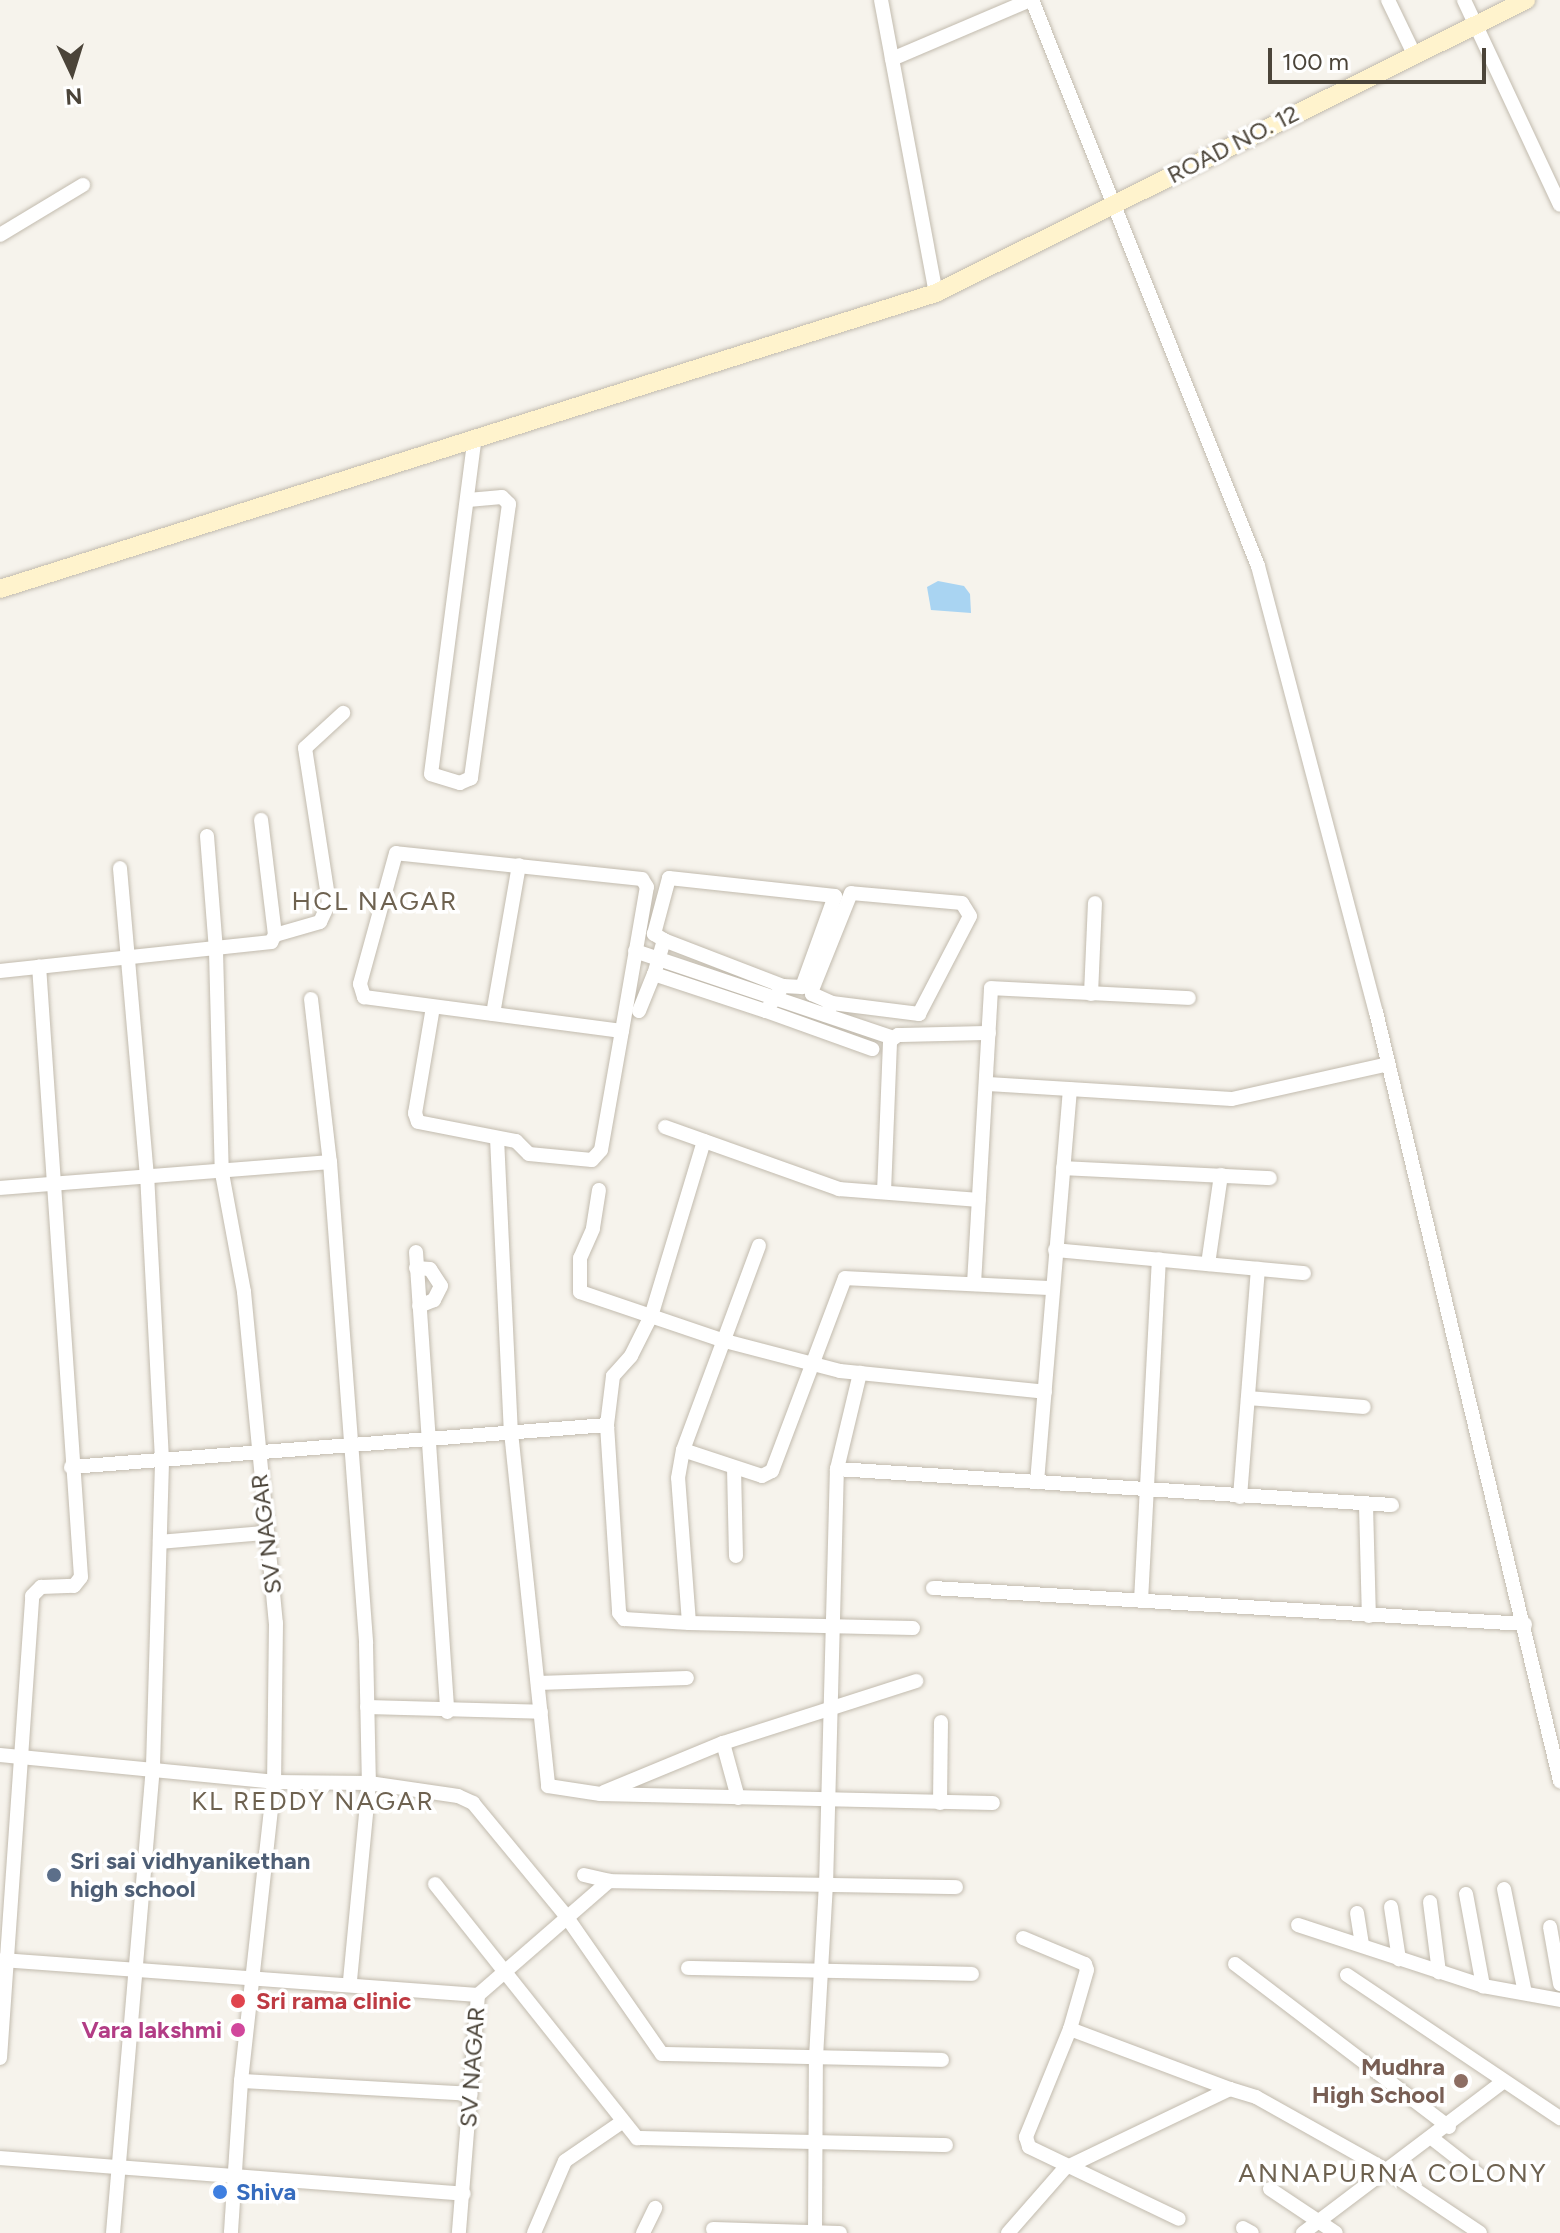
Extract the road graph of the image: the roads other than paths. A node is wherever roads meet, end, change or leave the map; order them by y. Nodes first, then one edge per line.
1 (881, 0) edge
2 (1031, 0) edge
3 (1388, 0) edge
4 (1464, 0) edge
5 (1526, 0) edge
6 (1476, 23) junction
7 (1414, 54) junction
8 (892, 59) junction
9 (83, 185) dead end
10 (1112, 204) junction
11 (1560, 205) edge
12 (0, 235) edge
13 (936, 293) junction
14 (474, 441) junction
15 (468, 500) junction
16 (0, 589) edge
17 (343, 713) dead end
18 (261, 820) dead end
19 (207, 836) dead end
20 (519, 865) junction
21 (120, 868) dead end
22 (1095, 903) dead end
23 (275, 935) junction
24 (664, 940) junction
25 (216, 951) junction
26 (635, 951) junction
27 (126, 958) junction
28 (659, 958) junction
29 (39, 966) junction
30 (0, 971) edge
31 (654, 974) junction
32 (780, 992) junction
33 (1091, 994) junction
34 (1189, 998) dead end
35 (311, 999) dead end
36 (433, 1007) junction
37 (829, 1009) junction
38 (639, 1011) dead end
39 (766, 1011) junction
40 (493, 1014) junction
41 (622, 1031) junction
42 (989, 1033) junction
43 (893, 1038) junction
44 (872, 1049) dead end
45 (1388, 1064) junction
46 (988, 1084) junction
47 (1070, 1089) junction
48 (665, 1127) dead end
49 (497, 1138) junction
50 (704, 1141) junction
51 (330, 1162) junction
52 (1063, 1168) junction
53 (222, 1173) junction
54 (1221, 1175) junction
55 (147, 1177) junction
56 (1270, 1178) dead end
57 (53, 1183) junction
58 (0, 1188) edge
59 (599, 1190) dead end
60 (884, 1192) junction
61 (979, 1200) junction
62 (759, 1246) dead end
63 (1055, 1250) junction
64 (416, 1252) dead end
65 (1159, 1259) junction
66 (1208, 1264) junction
67 (416, 1268) junction
68 (1258, 1269) junction
69 (1304, 1273) dead end
70 (974, 1284) junction
71 (1052, 1288) junction
72 (419, 1306) junction
73 (651, 1316) junction
74 (725, 1341) junction
75 (809, 1363) junction
76 (860, 1373) junction
77 (1045, 1392) junction
78 (1248, 1398) junction
79 (1364, 1407) dead end
80 (607, 1425) junction
81 (511, 1432) junction
82 (426, 1438) junction
83 (351, 1444) junction
84 (683, 1450) junction
85 (256, 1451) junction
86 (162, 1460) junction
87 (71, 1467) junction
88 (734, 1468) junction
89 (837, 1469) junction
90 (1037, 1482) junction
91 (1144, 1490) junction
92 (1240, 1497) junction
93 (1366, 1505) junction
94 (1392, 1505) dead end
95 (266, 1533) junction
96 (160, 1542) junction
97 (736, 1556) dead end
98 (933, 1588) dead end
99 (1141, 1601) junction
100 (1369, 1616) junction
101 (689, 1623) junction
102 (1525, 1624) junction
103 (831, 1626) junction
104 (913, 1628) dead end
105 (687, 1678) dead end
106 (916, 1681) dead end
107 (538, 1683) junction
108 (832, 1706) junction
109 (367, 1707) junction
110 (447, 1712) junction
111 (541, 1712) junction
112 (941, 1722) dead end
113 (723, 1743) junction
114 (0, 1755) edge
115 (21, 1756) junction
116 (153, 1766) junction
117 (1560, 1781) edge
118 (274, 1782) junction
119 (369, 1783) junction
120 (600, 1794) junction
121 (738, 1798) junction
122 (827, 1801) junction
123 (940, 1803) junction
124 (993, 1803) dead end
125 (584, 1875) dead end
126 (609, 1881) junction
127 (435, 1884) dead end
128 (826, 1886) junction
129 (956, 1887) dead end
130 (1504, 1889) dead end
131 (1466, 1894) dead end
132 (1430, 1902) dead end
133 (1391, 1907) dead end
134 (1357, 1913) dead end
135 (566, 1916) junction
136 (1298, 1925) dead end
137 (1550, 1927) dead end
138 (1023, 1938) dead end
139 (1362, 1945) junction
140 (1399, 1959) junction
141 (5, 1961) edge
142 (1235, 1964) dead end
143 (134, 1968) junction
144 (688, 1968) dead end
145 (503, 1970) junction
146 (1439, 1972) junction
147 (821, 1974) junction
148 (972, 1974) dead end
149 (1347, 1975) dead end
150 (251, 1979) junction
151 (350, 1982) junction
152 (1560, 1984) edge
153 (1483, 1986) junction
154 (1525, 1993) junction
155 (478, 1995) junction
156 (1560, 2000) edge
157 (1070, 2029) junction
158 (816, 2057) junction
159 (0, 2058) edge
160 (942, 2060) dead end
161 (241, 2081) junction
162 (1503, 2082) junction
163 (1230, 2089) junction
164 (471, 2094) junction
165 (1560, 2118) edge
166 (622, 2122) junction
167 (1449, 2127) junction
168 (1433, 2139) junction
169 (815, 2144) junction
170 (946, 2145) dead end
171 (0, 2158) edge
172 (122, 2166) junction
173 (1065, 2168) junction
174 (1386, 2170) junction
175 (1479, 2175) dead end
176 (235, 2176) junction
177 (1270, 2189) dead end
178 (464, 2194) junction
179 (655, 2208) dead end
180 (1179, 2219) dead end
181 (1317, 2221) junction
182 (713, 2229) dead end
183 (815, 2232) edge
184 (113, 2233) edge
185 (231, 2233) edge
186 (459, 2233) edge
187 (534, 2233) edge
188 (643, 2233) edge
189 (840, 2233) edge
190 (1008, 2233) edge
191 (1303, 2233) edge
192 (1336, 2233) edge
193 (1480, 2233) edge

1 - 8 street
2 - 8 street
2 - 10 street
3 - 7 street
4 - 6 street
5 - 6 street, ROAD NO. 12
6 - 7 street, ROAD NO. 12
6 - 11 street
7 - 10 street, ROAD NO. 12
8 - 13 street
9 - 12 street
10 - 13 street, ROAD NO. 12
10 - 45 street
13 - 14 street, ROAD NO. 12
14 - 15 street
14 - 16 street, ROAD NO. 12
15 - 15 street
17 - 23 street
18 - 23 street
19 - 25 street, SV NAGAR
20 - 26 street
20 - 36 street
20 - 40 street
21 - 27 street
22 - 33 street
23 - 25 street
24 - 28 street
24 - 32 street
24 - 32 street
25 - 27 street
25 - 53 street, SV NAGAR
26 - 28 street
26 - 41 street
27 - 29 street
27 - 55 street
28 - 31 street
28 - 32 street
29 - 30 street
29 - 57 street
31 - 38 street
31 - 39 street
32 - 37 street
32 - 39 street
33 - 34 street
33 - 42 street
35 - 51 street
36 - 40 street
36 - 49 street
37 - 37 street
37 - 43 street
39 - 44 street
40 - 41 street
41 - 49 street
42 - 43 street
42 - 46 street
43 - 60 street
45 - 47 street
45 - 102 street
46 - 47 street
46 - 61 street
47 - 52 street
48 - 50 street
49 - 81 street
50 - 60 street
50 - 73 street
51 - 53 street
51 - 83 street
52 - 54 street
52 - 63 street
53 - 55 street
53 - 85 street, SV NAGAR
54 - 56 street
54 - 66 street
55 - 57 street
55 - 86 street
57 - 58 street
57 - 87 street
59 - 73 street
60 - 61 street
61 - 70 street
62 - 74 street
63 - 65 street
63 - 71 street
64 - 67 street
65 - 66 street
65 - 91 street
66 - 68 street
67 - 72 street
67 - 72 street
68 - 69 street
68 - 78 street
70 - 71 street
70 - 75 street
71 - 77 street
72 - 82 street
73 - 74 street
73 - 80 street
74 - 75 street
74 - 84 street
75 - 76 street
75 - 88 street
76 - 77 street
76 - 89 street
77 - 90 street
78 - 79 street
78 - 92 street
80 - 81 street
80 - 101 street
81 - 82 street
81 - 107 street
82 - 83 street
82 - 110 street
83 - 85 street
83 - 109 street
84 - 88 street
84 - 101 street
85 - 86 street
85 - 95 street, SV NAGAR
86 - 87 street
86 - 96 street
87 - 115 street
88 - 97 street
89 - 90 street
89 - 103 street
90 - 91 street
91 - 92 street
91 - 99 street
92 - 93 street
93 - 94 street
93 - 100 street
95 - 96 street
95 - 118 street, SV NAGAR
96 - 116 street
98 - 99 street
99 - 100 street
100 - 102 street
101 - 103 street
102 - 117 street
103 - 104 street
103 - 108 street
105 - 107 street
106 - 108 street
107 - 111 street
108 - 113 street
108 - 122 street
109 - 110 street
109 - 119 street
110 - 111 street
111 - 120 street
112 - 123 street
113 - 120 street
113 - 121 street
114 - 115 street
115 - 116 street
115 - 141 street
116 - 118 street
116 - 143 street
118 - 119 street
118 - 150 street, SV NAGAR
119 - 135 street
119 - 151 street
120 - 121 street
121 - 122 street
122 - 123 street
122 - 128 street
123 - 124 street
125 - 126 street
126 - 128 street
126 - 135 street
127 - 145 street
128 - 129 street
128 - 147 street
130 - 154 street
131 - 153 street
132 - 146 street
133 - 140 street
134 - 139 street
135 - 145 street
135 - 158 street
136 - 139 street
137 - 152 street
138 - 157 street
139 - 140 street
140 - 146 street
141 - 143 street, SV NAGAR
141 - 159 street
142 - 167 street
143 - 150 street, SV NAGAR
143 - 172 street
144 - 147 street
145 - 155 street
145 - 166 street
146 - 153 street
147 - 148 street
147 - 158 street
149 - 162 street
150 - 151 street, SV NAGAR
150 - 161 street, SV NAGAR
151 - 155 street, SV NAGAR
153 - 154 street
154 - 156 street
155 - 164 street, SV NAGAR
157 - 163 street
157 - 173 street
158 - 160 street
158 - 169 street
161 - 164 street
161 - 176 street, SV NAGAR
162 - 165 street
162 - 167 street
163 - 173 street
163 - 174 street
164 - 178 street, SV NAGAR
166 - 169 street
166 - 187 street
167 - 168 street
168 - 174 street
168 - 175 street
169 - 170 street
169 - 183 street
171 - 172 street
172 - 176 street
172 - 184 street
173 - 180 street
173 - 190 street
174 - 181 street
174 - 193 street
176 - 178 street
176 - 185 street, SV NAGAR
177 - 181 street
178 - 186 street, SV NAGAR
179 - 188 street
181 - 191 street
181 - 192 street
182 - 183 street
183 - 189 street

